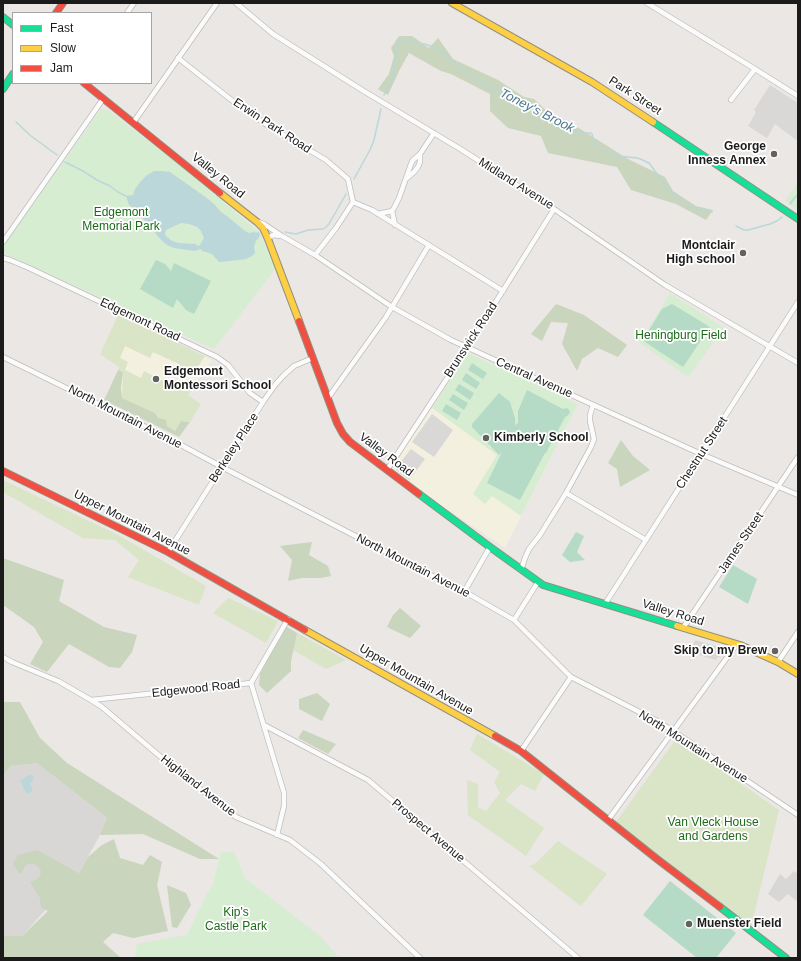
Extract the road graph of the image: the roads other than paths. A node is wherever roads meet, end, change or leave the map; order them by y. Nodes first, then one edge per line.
1 (63, 3) edge
2 (134, 3) edge
3 (217, 3) edge
4 (236, 3) edge
5 (452, 3) edge
6 (647, 3) edge
7 (57, 12) edge
8 (128, 12) edge
9 (3, 17) edge
10 (12, 24) edge
11 (178, 58) junction
12 (755, 68) junction
13 (12, 76) edge
14 (85, 84) edge
15 (3, 89) edge
16 (798, 96) edge
17 (103, 99) junction
18 (731, 100) dead end
19 (133, 122) junction
20 (434, 133) junction
21 (420, 154) junction
22 (406, 179) junction
23 (353, 202) junction
24 (554, 209) junction
25 (392, 211) junction
26 (378, 214) junction
27 (798, 219) edge
28 (257, 222) junction
29 (394, 225) junction
30 (282, 236) junction
31 (268, 239) junction
32 (3, 242) edge
33 (429, 245) junction
34 (315, 256) junction
35 (3, 258) edge
36 (503, 291) junction
37 (798, 302) edge
38 (392, 307) junction
39 (770, 346) junction
40 (467, 348) junction
41 (3, 357) edge
42 (313, 358) junction
43 (798, 363) edge
44 (328, 398) junction
45 (263, 402) junction
46 (593, 405) junction
47 (701, 454) junction
48 (798, 457) edge
49 (222, 467) junction
50 (387, 470) junction
51 (3, 471) edge
52 (778, 487) junction
53 (566, 493) junction
54 (798, 495) edge
55 (646, 540) junction
56 (490, 547) junction
57 (168, 552) junction
58 (521, 570) junction
59 (538, 582) junction
60 (464, 592) junction
61 (605, 604) junction
62 (288, 619) junction
63 (514, 620) junction
64 (683, 628) junction
65 (798, 632) edge
66 (737, 644) junction
67 (3, 657) edge
68 (778, 662) junction
69 (798, 674) edge
70 (571, 677) junction
71 (251, 683) junction
72 (91, 700) junction
73 (264, 725) junction
74 (673, 731) junction
75 (521, 751) junction
76 (798, 815) edge
77 (608, 820) junction
78 (277, 835) junction
79 (420, 958) edge
80 (578, 958) edge
81 (786, 958) edge

1 - 7 street
2 - 8 street
3 - 11 street
4 - 20 street, Midland Avenue
5 - 27 street, Park Street
6 - 12 street
9 - 10 street
11 - 19 street
11 - 23 street, Erwin Park Road
12 - 16 street
12 - 18 street
13 - 15 street
14 - 17 street, Valley Road
17 - 19 street, Valley Road
17 - 32 street
19 - 28 street, Valley Road
20 - 21 street
20 - 24 street, Midland Avenue
21 - 22 street
21 - 22 street
22 - 25 street
23 - 26 street
23 - 34 street
24 - 36 street, Brunswick Road
24 - 39 street, Midland Avenue
25 - 26 street
25 - 29 street
26 - 29 street
28 - 30 street, Central Avenue
28 - 31 street, Valley Road
29 - 33 street
30 - 31 street
30 - 34 street, Central Avenue
31 - 42 street, Valley Road
33 - 36 street
33 - 38 street
34 - 38 street, Central Avenue
35 - 45 street, Edgemont Road
36 - 40 street, Brunswick Road
37 - 39 street, Chestnut Street
38 - 40 street, Central Avenue
38 - 44 street
39 - 43 street, Midland Avenue
39 - 47 street, Chestnut Street
40 - 46 street, Central Avenue
40 - 50 street, Brunswick Road
41 - 49 street, North Mountain Avenue
42 - 44 street, Valley Road
42 - 45 street, Berkeley Place
44 - 50 street, Valley Road
45 - 49 street, Berkeley Place
46 - 47 street, Central Avenue
46 - 53 street
47 - 52 street, Central Avenue
47 - 55 street, Chestnut Street
48 - 52 street, James Street
49 - 57 street, Berkeley Place
49 - 60 street, North Mountain Avenue
50 - 56 street, Valley Road
51 - 57 street, Upper Mountain Avenue
52 - 54 street, Central Avenue
52 - 64 street, James Street
53 - 55 street
53 - 58 street
55 - 61 street, Chestnut Street
56 - 58 street, Valley Road
56 - 60 street
57 - 62 street, Upper Mountain Avenue
58 - 59 street, Valley Road
59 - 61 street, Valley Road
59 - 63 street
60 - 63 street, North Mountain Avenue
61 - 64 street, Valley Road
62 - 71 street, Edgewood Road
62 - 75 street, Upper Mountain Avenue
63 - 70 street, North Mountain Avenue
64 - 66 street, Valley Road
65 - 68 street
66 - 68 street, Valley Road
66 - 74 street
67 - 72 street, Highland Avenue
68 - 69 street, Valley Road
70 - 74 street, North Mountain Avenue
70 - 75 street
71 - 72 street, Edgewood Road
71 - 73 street
72 - 78 street, Highland Avenue
73 - 78 street
73 - 80 street, Prospect Avenue
74 - 76 street, North Mountain Avenue
74 - 77 street
75 - 77 street, Upper Mountain Avenue
77 - 81 street, Upper Mountain Avenue
78 - 79 street, Highland Avenue

